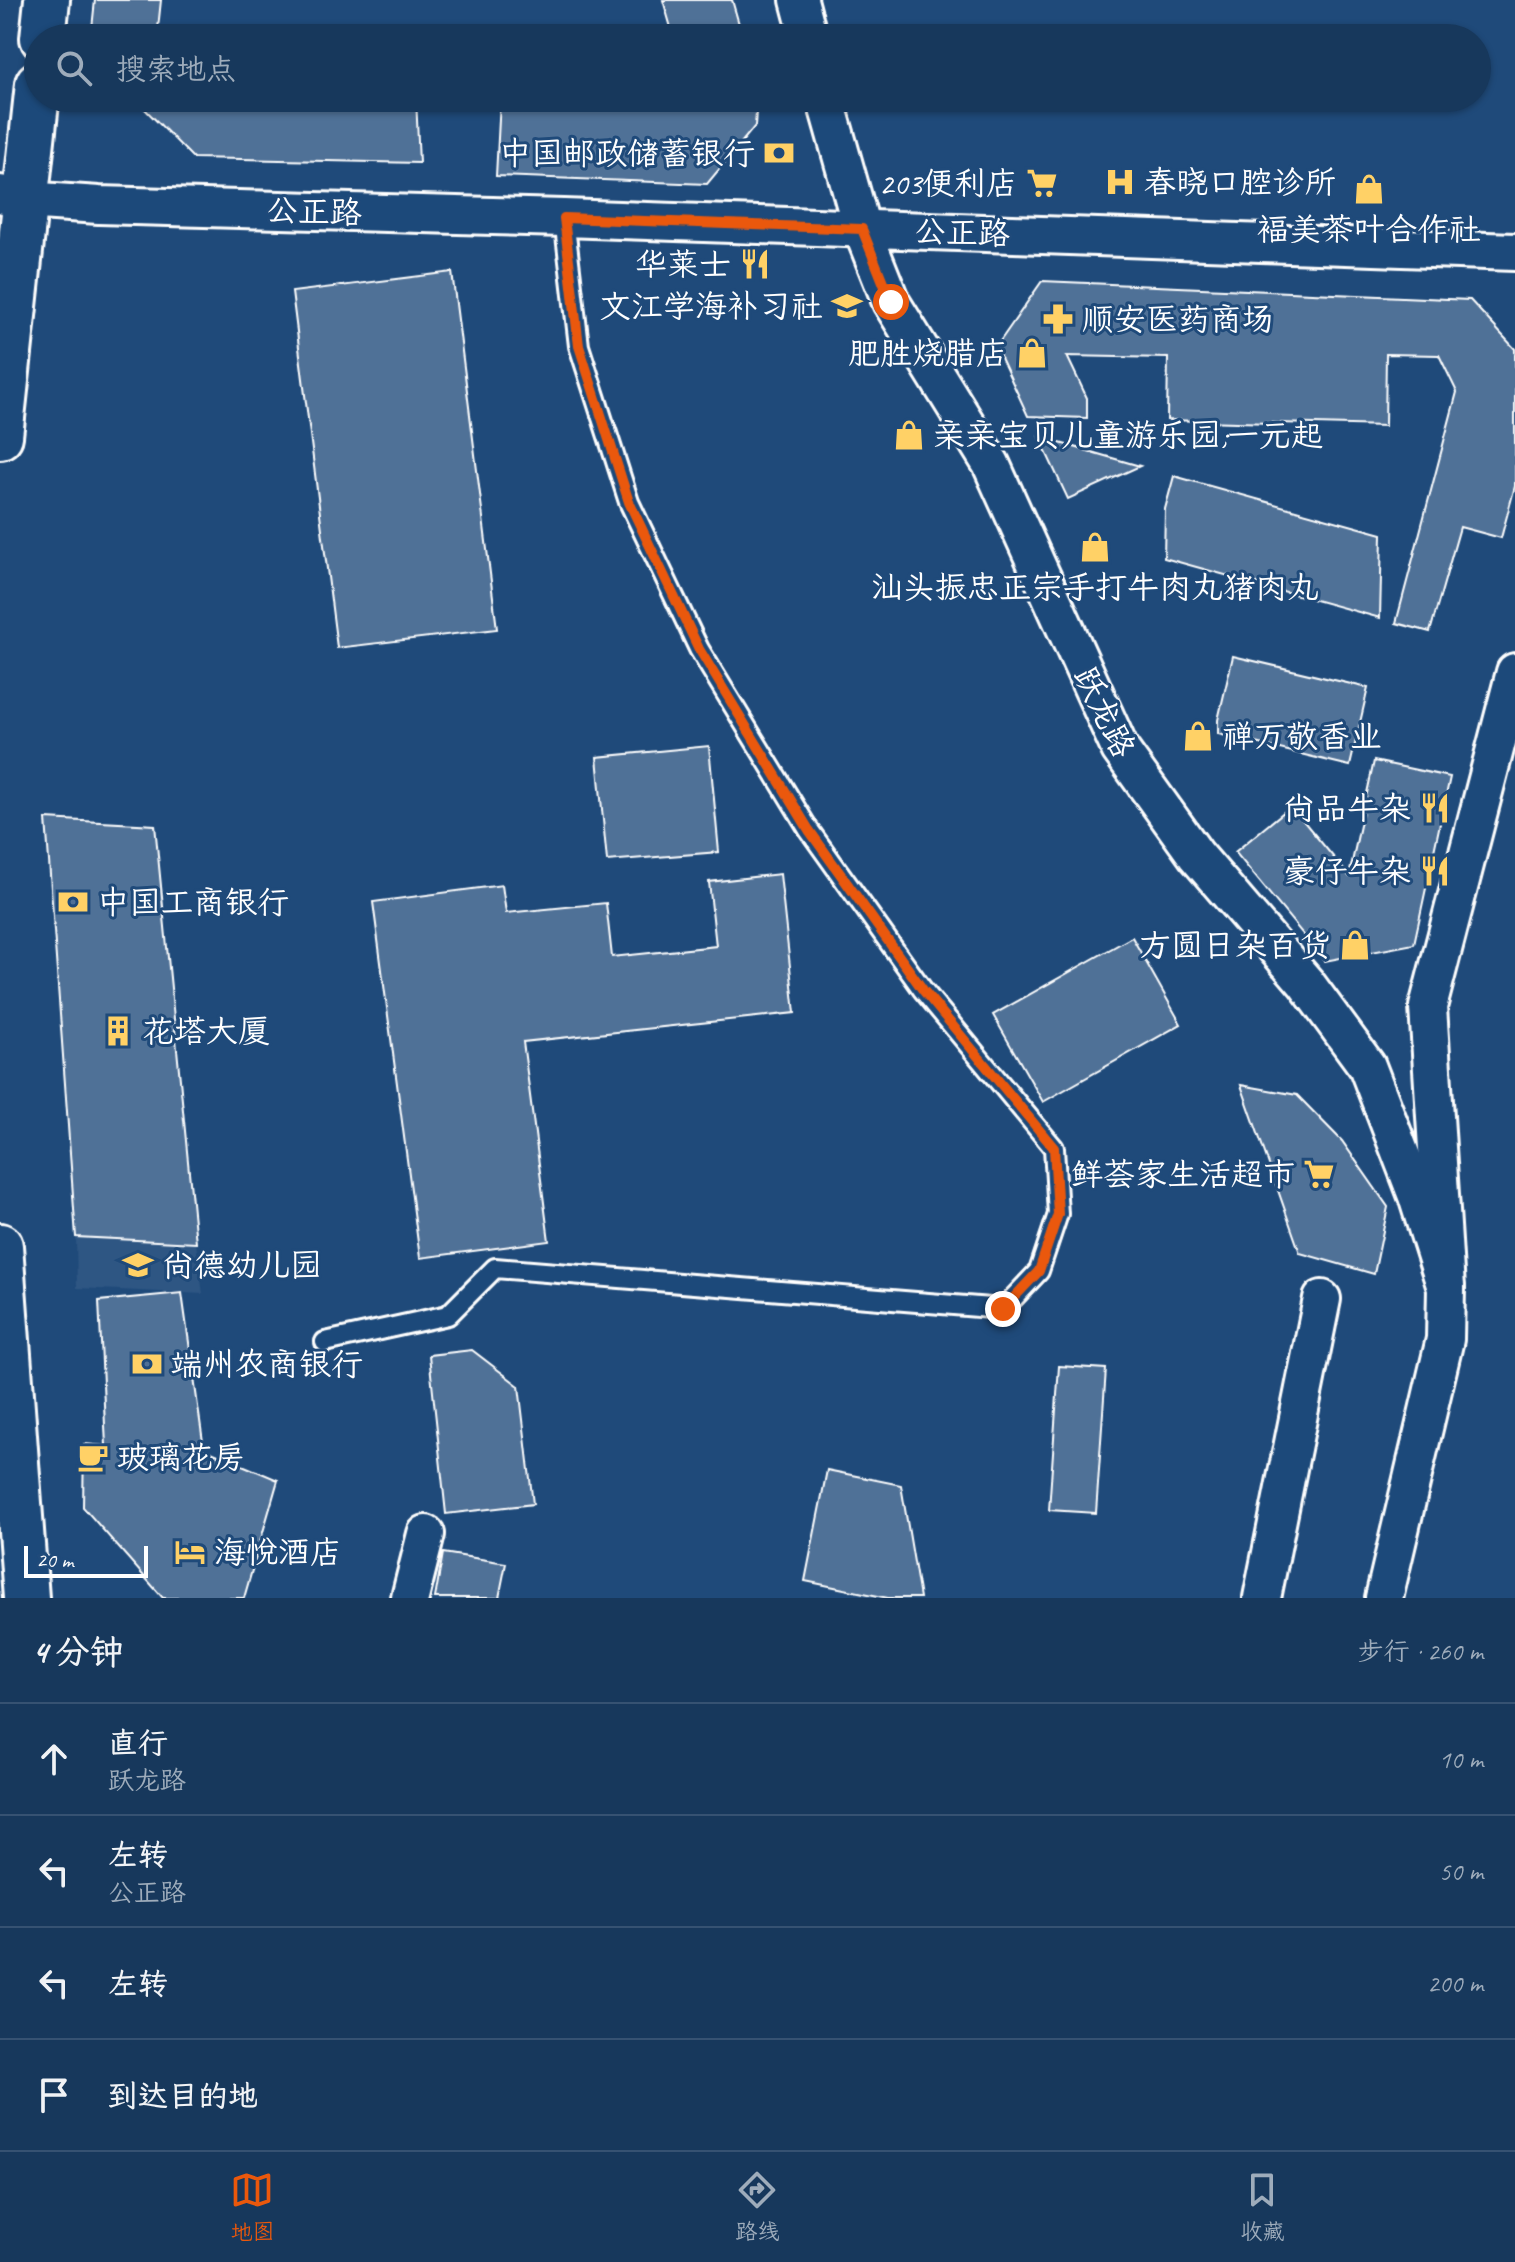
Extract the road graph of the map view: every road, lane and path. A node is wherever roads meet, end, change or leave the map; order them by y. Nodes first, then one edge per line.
1 (47, 0) edge
2 (799, 0) edge
3 (44, 24) edge
4 (805, 24) edge
5 (32, 112) edge
6 (829, 112) edge
7 (13, 197) edge
8 (564, 218) junction
9 (862, 229) junction
10 (1515, 252) edge
11 (0, 436) edge
12 (1515, 672) edge
13 (0, 1246) edge
14 (1446, 1288) junction
15 (1322, 1299) dead end
16 (325, 1342) dead end
17 (426, 1534) dead end
18 (26, 1598) edge
19 (410, 1598) edge
20 (1262, 1598) edge
21 (1384, 1598) edge

1 - 3 street
2 - 4 street
5 - 7 street
6 - 9 street, 跃龙路
7 - 8 street, 公正路
7 - 11 street
8 - 9 street, 公正路
8 - 16 lane
9 - 10 street, 公正路
9 - 14 street, 跃龙路
12 - 14 street
13 - 18 street
14 - 21 street
15 - 20 street
17 - 19 street

